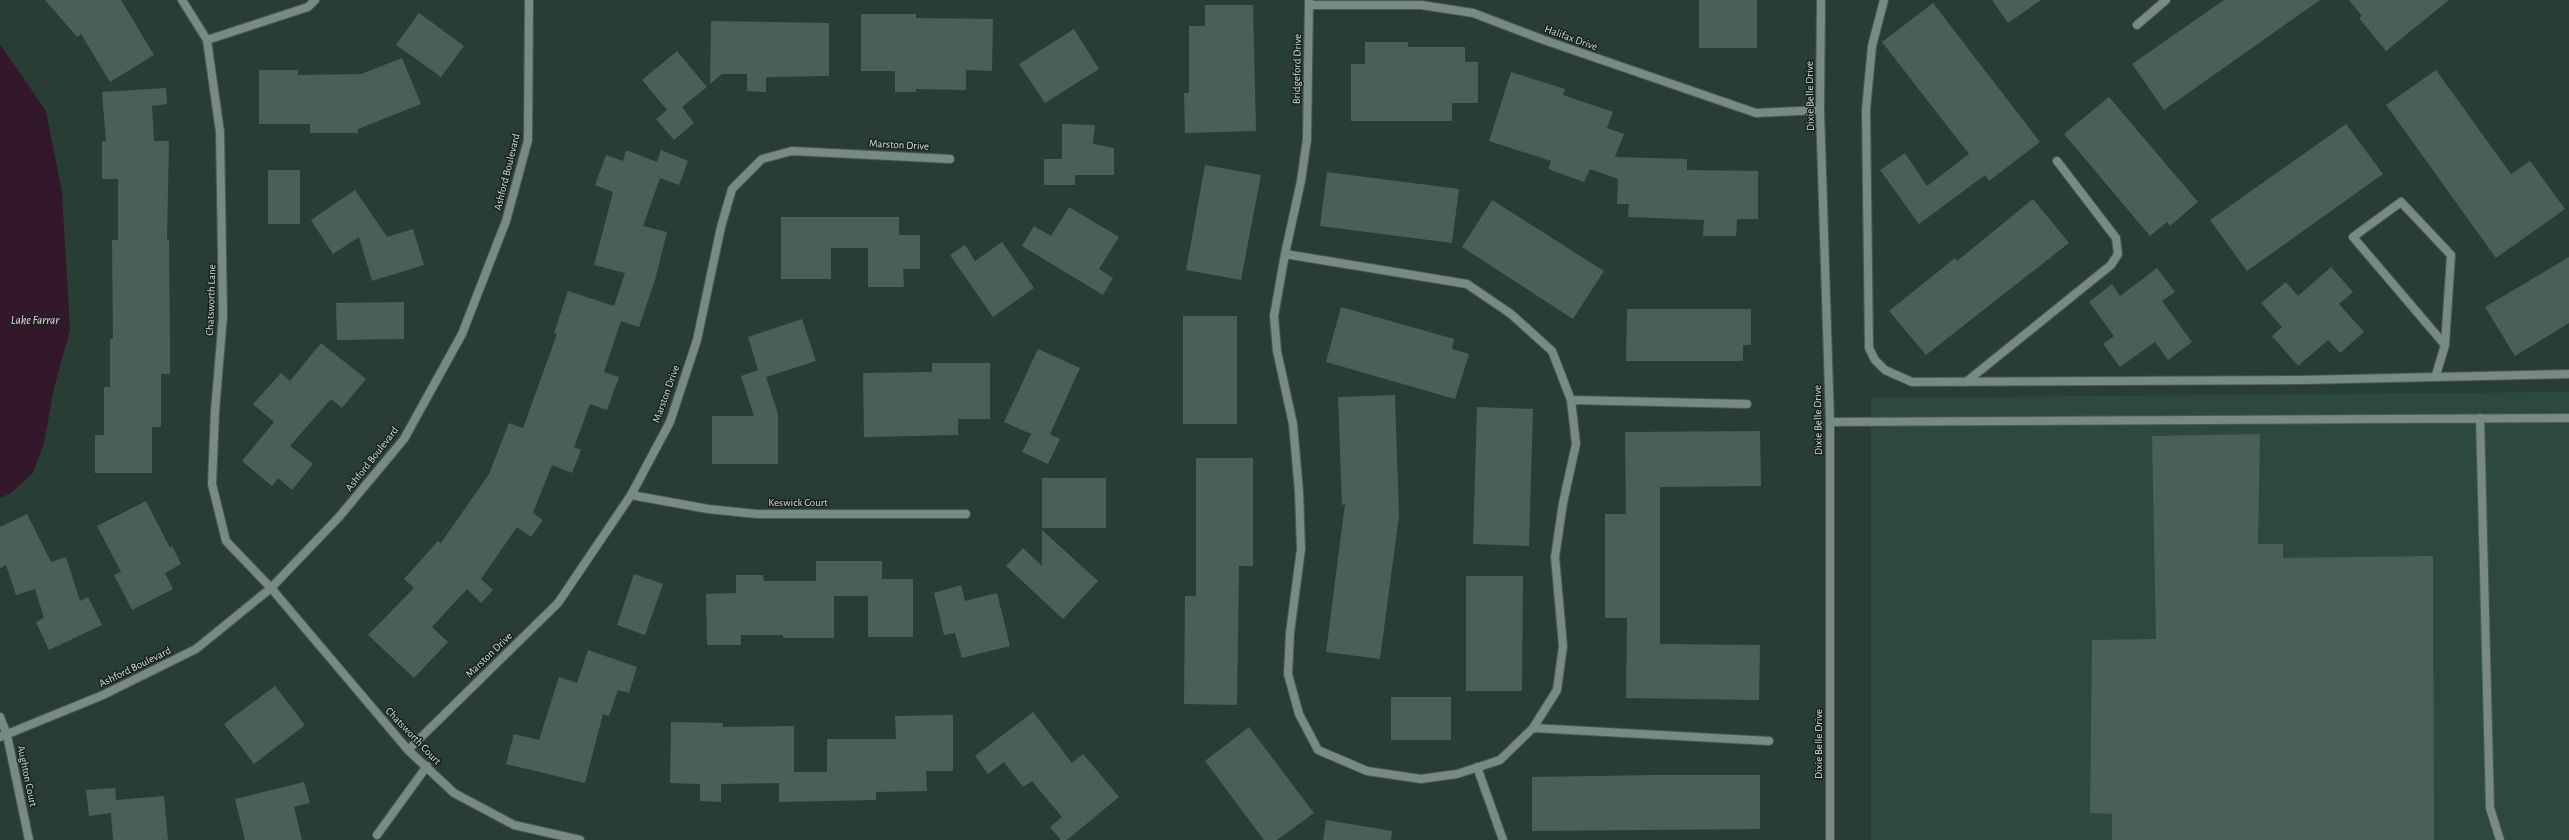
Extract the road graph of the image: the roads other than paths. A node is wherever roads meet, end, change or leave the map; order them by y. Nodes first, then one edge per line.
1 (182, 0) edge
2 (315, 0) edge
3 (529, 0) edge
4 (1821, 0) edge
5 (1884, 0) edge
6 (2166, 0) edge
7 (1309, 2) edge
8 (2137, 25) dead end
9 (207, 40) junction
10 (1820, 110) junction
11 (950, 159) dead end
12 (2057, 161) dead end
13 (1285, 254) junction
14 (2446, 346) junction
15 (2569, 374) edge
16 (2436, 375) junction
17 (1966, 382) junction
18 (1571, 400) junction
19 (1747, 404) dead end
20 (2480, 418) junction
21 (2569, 418) edge
22 (1830, 422) junction
23 (632, 495) junction
24 (966, 514) dead end
25 (271, 588) junction
26 (0, 717) edge
27 (1533, 728) junction
28 (3, 736) edge
29 (1769, 741) dead end
30 (408, 750) junction
31 (427, 766) junction
32 (1477, 768) junction
33 (377, 835) dead end
34 (29, 840) edge
35 (580, 840) edge
36 (1503, 840) edge
37 (1830, 840) edge
38 (2500, 840) edge

1 - 9 street, Chatsworth Lane
2 - 9 street
3 - 25 street, Ashford Boulevard
4 - 10 street, Dixie Belle Drive
5 - 17 street
6 - 8 street
7 - 10 street, Halifax Drive
7 - 13 street, Bridgeford Drive
9 - 25 street, Chatsworth Lane
10 - 22 street, Dixie Belle Drive
11 - 23 street, Marston Drive
12 - 17 street
13 - 18 street, Bridgeford Drive
13 - 32 street, Bridgeford Drive
14 - 14 street
14 - 16 street
15 - 16 street
16 - 17 street
18 - 19 street
18 - 27 street, Bridgeford Drive
20 - 21 street
20 - 22 street
20 - 38 street
22 - 37 street, Dixie Belle Drive
23 - 24 street, Keswick Court
23 - 30 street, Marston Drive
25 - 28 street, Ashford Boulevard
25 - 30 street, Chatsworth Court
26 - 28 street, Aughton Court
27 - 29 street
27 - 32 street, Bridgeford Drive
28 - 34 street, Aughton Court
30 - 31 street, Chatsworth Court
31 - 33 street
31 - 35 street, Chatsworth Court
32 - 36 street

